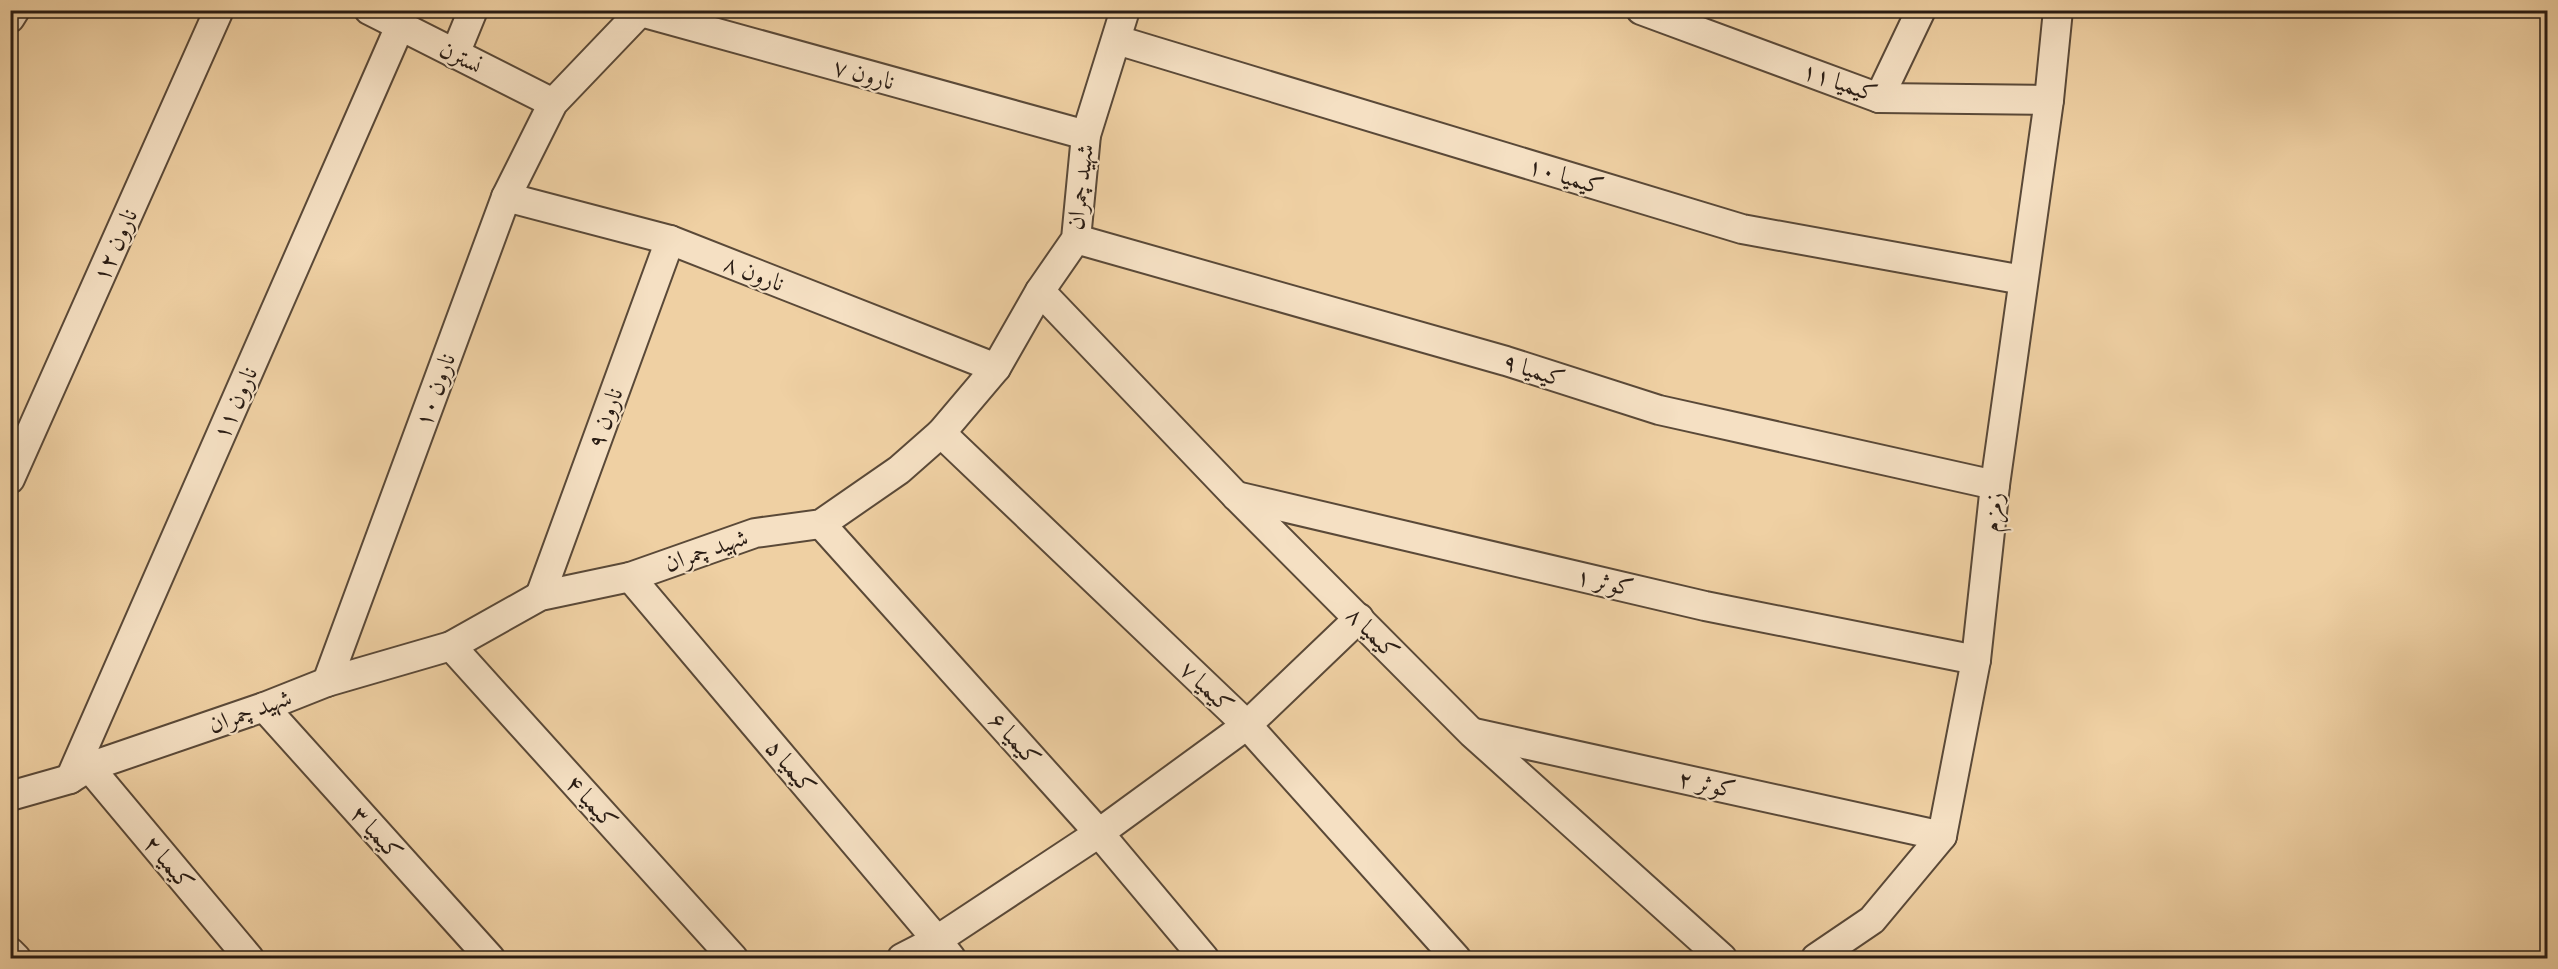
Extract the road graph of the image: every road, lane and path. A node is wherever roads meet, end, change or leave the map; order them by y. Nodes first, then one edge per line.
1 (15, 10) edge
2 (219, 10) edge
3 (369, 10) edge
4 (473, 10) edge
5 (1125, 10) edge
6 (1641, 10) edge
7 (1921, 10) edge
8 (2058, 10) edge
9 (642, 11) edge
10 (10, 18) edge
11 (400, 26) junction
12 (1116, 40) junction
13 (455, 54) junction
14 (1879, 98) junction
15 (2049, 100) junction
16 (552, 103) junction
17 (1086, 135) junction
18 (506, 197) junction
19 (1076, 239) junction
20 (670, 240) junction
21 (2023, 280) junction
22 (1040, 291) junction
23 (996, 368) junction
24 (941, 433) junction
25 (10, 479) edge
26 (1995, 485) junction
27 (1236, 496) junction
28 (821, 524) junction
29 (630, 577) junction
30 (540, 596) junction
31 (1359, 618) junction
32 (451, 646) junction
33 (1976, 660) junction
34 (327, 682) junction
35 (264, 707) junction
36 (1247, 725) junction
37 (1472, 733) junction
38 (80, 773) junction
39 (10, 796) edge
40 (1099, 833) junction
41 (1942, 836) junction
42 (944, 949) edge
43 (10, 952) edge
44 (16, 958) edge
45 (249, 958) edge
46 (490, 958) edge
47 (733, 958) edge
48 (902, 958) edge
49 (1204, 958) edge
50 (1456, 958) edge
51 (1722, 958) edge
52 (1816, 958) edge

1 - 10 street
2 - 25 street, نارون ۱۲
3 - 11 street, نسترن
4 - 13 street
5 - 12 street, شهید چمران
6 - 14 street, کیمیا ۱۱
7 - 14 street
8 - 15 street, زمزم
9 - 16 street, نارون ۱۰
9 - 17 street, نارون ۷
11 - 13 street, نسترن
11 - 38 street, نارون ۱۱
12 - 17 street, شهید چمران
12 - 21 street, کیمیا ۱۰
13 - 16 street, نسترن
14 - 15 street, کیمیا ۱۱
15 - 21 street, زمزم
16 - 18 street, نارون ۱۰
17 - 19 street, شهید چمران
18 - 20 street, نارون ۸
18 - 34 street, نارون ۱۰
19 - 22 street, شهید چمران
19 - 26 street, کیمیا ۹
20 - 23 street, نارون ۸
20 - 30 street, نارون ۹
21 - 26 street, زمزم
22 - 23 street, شهید چمران
22 - 27 street, کیمیا ۸
23 - 24 street, شهید چمران
24 - 28 street, شهید چمران
24 - 36 street, کیمیا ۷
26 - 33 street, زمزم
27 - 31 street, کیمیا ۸
27 - 33 street, کوثر ۱
28 - 29 street, شهید چمران
28 - 40 street, کیمیا ۶
29 - 30 street, شهید چمران
29 - 42 street, کیمیا ۵
30 - 32 street, شهید چمران
31 - 36 street
31 - 37 street, کیمیا ۸
32 - 34 street, شهید چمران
32 - 47 street, کیمیا ۴
33 - 41 street, زمزم
34 - 35 street, شهید چمران
35 - 38 street, شهید چمران
35 - 46 street, کیمیا ۳
36 - 40 street
36 - 50 street, کیمیا ۷
37 - 41 street, کوثر ۲
37 - 51 street, کیمیا ۸
38 - 39 street, شهید چمران
38 - 45 street, کیمیا ۲
40 - 42 street
40 - 49 street, کیمیا ۶
41 - 52 street, زمزم
42 - 48 street
43 - 44 street

